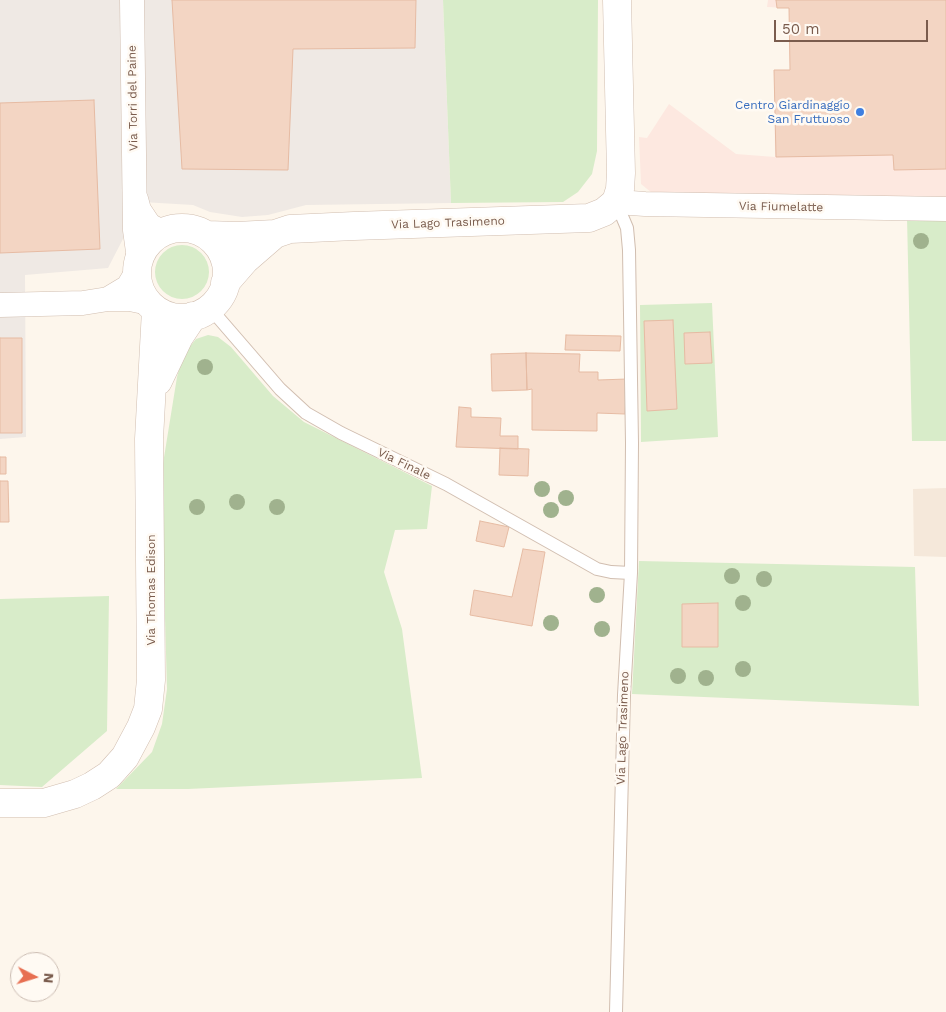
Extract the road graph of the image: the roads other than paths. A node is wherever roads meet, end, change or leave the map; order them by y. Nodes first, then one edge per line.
1 (132, 0) edge
2 (617, 0) edge
3 (135, 196) junction
4 (616, 202) junction
5 (946, 209) edge
6 (169, 230) junction
7 (275, 234) junction
8 (207, 235) junction
9 (138, 266) junction
10 (226, 283) junction
11 (108, 299) junction
12 (0, 305) edge
13 (153, 307) junction
14 (202, 312) junction
15 (153, 392) junction
16 (631, 573) junction
17 (0, 803) edge
18 (616, 1012) edge

1 - 3 street, Via Torri del Paine
2 - 4 street
3 - 6 street, Via Torri del Paine
3 - 9 street, Via Torri del Paine
4 - 5 street, Via Fiumelatte
4 - 7 street, Via Lago Trasimeno
4 - 16 lane, Via Lago Trasimeno
6 - 8 street
6 - 9 street
7 - 8 street, Via Lago Trasimeno
7 - 10 street, Via Lago Trasimeno
8 - 10 street
9 - 11 street
9 - 13 street
10 - 14 street
11 - 12 street
11 - 13 street
13 - 14 street
13 - 15 street, Via Thomas Edison
14 - 15 street, Via Thomas Edison
14 - 16 lane, Via Finale
15 - 17 street, Via Thomas Edison
16 - 18 lane, Via Lago Trasimeno

